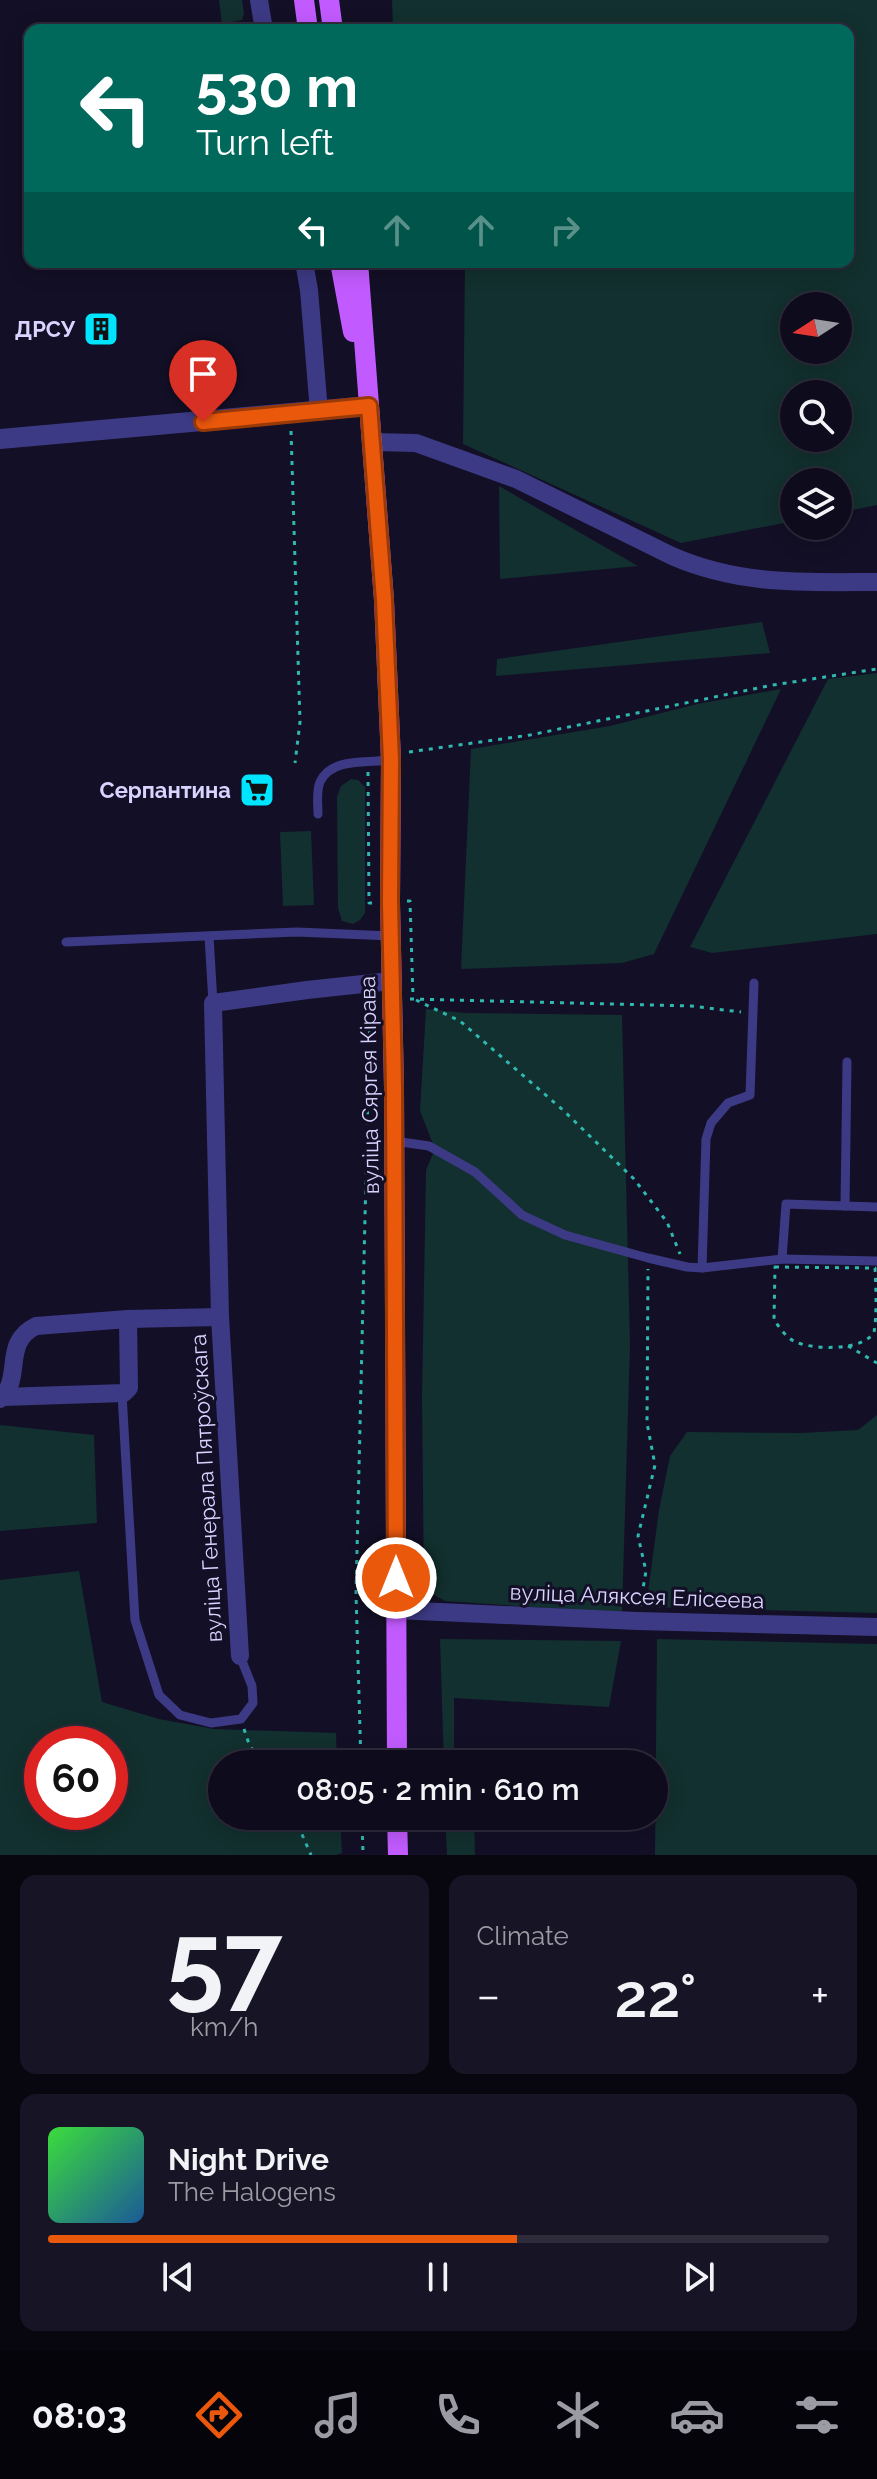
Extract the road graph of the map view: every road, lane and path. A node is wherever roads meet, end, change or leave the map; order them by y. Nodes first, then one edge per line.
1 (259, 0) edge
2 (304, 0) edge
3 (329, 0) edge
4 (263, 24) edge
5 (307, 24) edge
6 (332, 24) edge
7 (305, 268) edge
8 (341, 268) edge
9 (358, 268) edge
10 (369, 406) junction
11 (319, 412) junction
12 (290, 414) junction
13 (0, 439) edge
14 (372, 442) junction
15 (877, 582) edge
16 (877, 669) edge
17 (391, 760) junction
18 (295, 763) dead end
19 (368, 763) junction
20 (318, 814) dead end
21 (410, 901) dead end
22 (369, 903) dead end
23 (209, 936) junction
24 (391, 936) junction
25 (66, 942) dead end
26 (391, 981) junction
27 (754, 983) dead end
28 (413, 998) junction
29 (213, 1003) junction
30 (370, 1009) dead end
31 (753, 1014) junction
32 (847, 1062) dead end
33 (394, 1141) junction
34 (845, 1206) junction
35 (877, 1207) edge
36 (648, 1258) junction
37 (779, 1263) junction
38 (876, 1265) edge
39 (687, 1267) junction
40 (702, 1268) junction
41 (876, 1285) edge
42 (220, 1317) junction
43 (128, 1319) junction
44 (877, 1327) edge
45 (873, 1333) junction
46 (848, 1346) junction
47 (877, 1363) edge
48 (122, 1394) junction
49 (2, 1398) edge
50 (396, 1610) junction
51 (637, 1621) junction
52 (877, 1627) edge
53 (240, 1656) joint
54 (241, 1719) junction
55 (253, 1750) edge
56 (361, 1750) edge
57 (397, 1750) edge
58 (300, 1830) edge
59 (362, 1830) edge
60 (397, 1830) edge
61 (311, 1855) edge
62 (363, 1855) edge
63 (398, 1855) edge

1 - 4 street
2 - 5 main road
3 - 6 main road
7 - 11 street
8 - 10 main road, вуліца Сяргея Кірава
9 - 10 main road, вуліца Сяргея Кірава
10 - 11 street
10 - 14 main road, вуліца Сяргея Кірава
11 - 12 street
12 - 13 street
12 - 18 path
14 - 15 street
14 - 17 main road, вуліца Сяргея Кірава
16 - 17 path
17 - 19 lane
17 - 24 main road, вуліца Сяргея Кірава
19 - 20 lane
19 - 22 path
21 - 28 path
23 - 24 lane
23 - 25 lane
23 - 29 lane
24 - 26 main road, вуліца Сяргея Кірава
26 - 29 street
26 - 33 main road, вуліца Сяргея Кірава
27 - 31 lane
28 - 31 path
28 - 39 path
29 - 42 street, вуліца Генерала Пятроўскага
30 - 56 path
31 - 40 lane
32 - 34 lane
33 - 36 lane
33 - 50 main road, вуліца Сяргея Кірава
34 - 35 lane
34 - 37 lane
36 - 39 lane
36 - 51 path
37 - 38 lane
37 - 40 lane
37 - 46 path
38 - 41 path
39 - 40 lane
41 - 45 path
42 - 43 street, вуліца Генерала Пятроўскага
42 - 53 street, вуліца Генерала Пятроўскага
43 - 48 street
43 - 49 street, вуліца Генерала Пятроўскага
44 - 45 path
45 - 46 path
46 - 47 path
48 - 49 street
48 - 54 lane
50 - 51 street, вуліца Аляксея Елісеева
50 - 57 main road, вуліца Сяргея Кірава
51 - 52 street, вуліца Аляксея Елісеева
53 - 54 lane
54 - 55 path
58 - 61 path
59 - 62 path
60 - 63 main road

